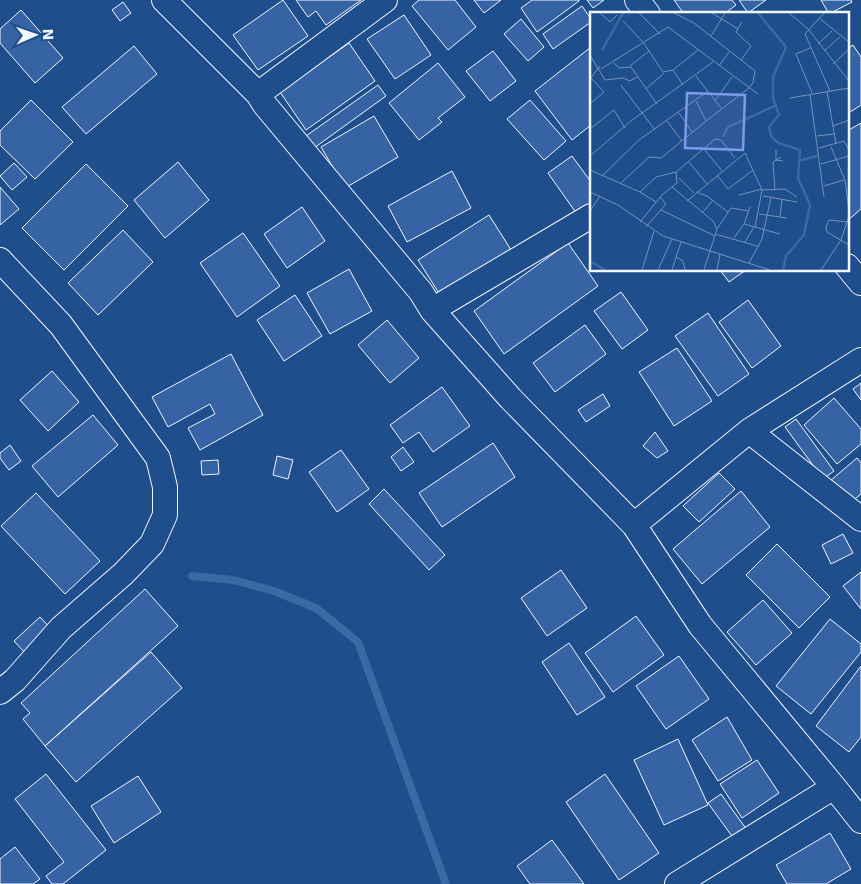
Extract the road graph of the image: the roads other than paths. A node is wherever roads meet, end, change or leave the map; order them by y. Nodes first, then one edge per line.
1 (164, 0) edge
2 (384, 0) edge
3 (637, 0) edge
4 (646, 12) edge
5 (258, 94) junction
6 (590, 217) edge
7 (848, 267) edge
8 (4, 270) edge
9 (861, 283) edge
10 (432, 310) junction
11 (861, 360) edge
12 (749, 431) junction
13 (861, 519) edge
14 (634, 525) junction
15 (0, 692) edge
16 (834, 787) junction
17 (861, 821) edge
18 (676, 884) edge

1 - 5 street
2 - 5 street
3 - 4 street
5 - 10 street
6 - 10 street
7 - 9 street
8 - 15 street
10 - 14 street
11 - 12 street
12 - 13 street
12 - 14 street
14 - 16 street
16 - 17 street
16 - 18 street

